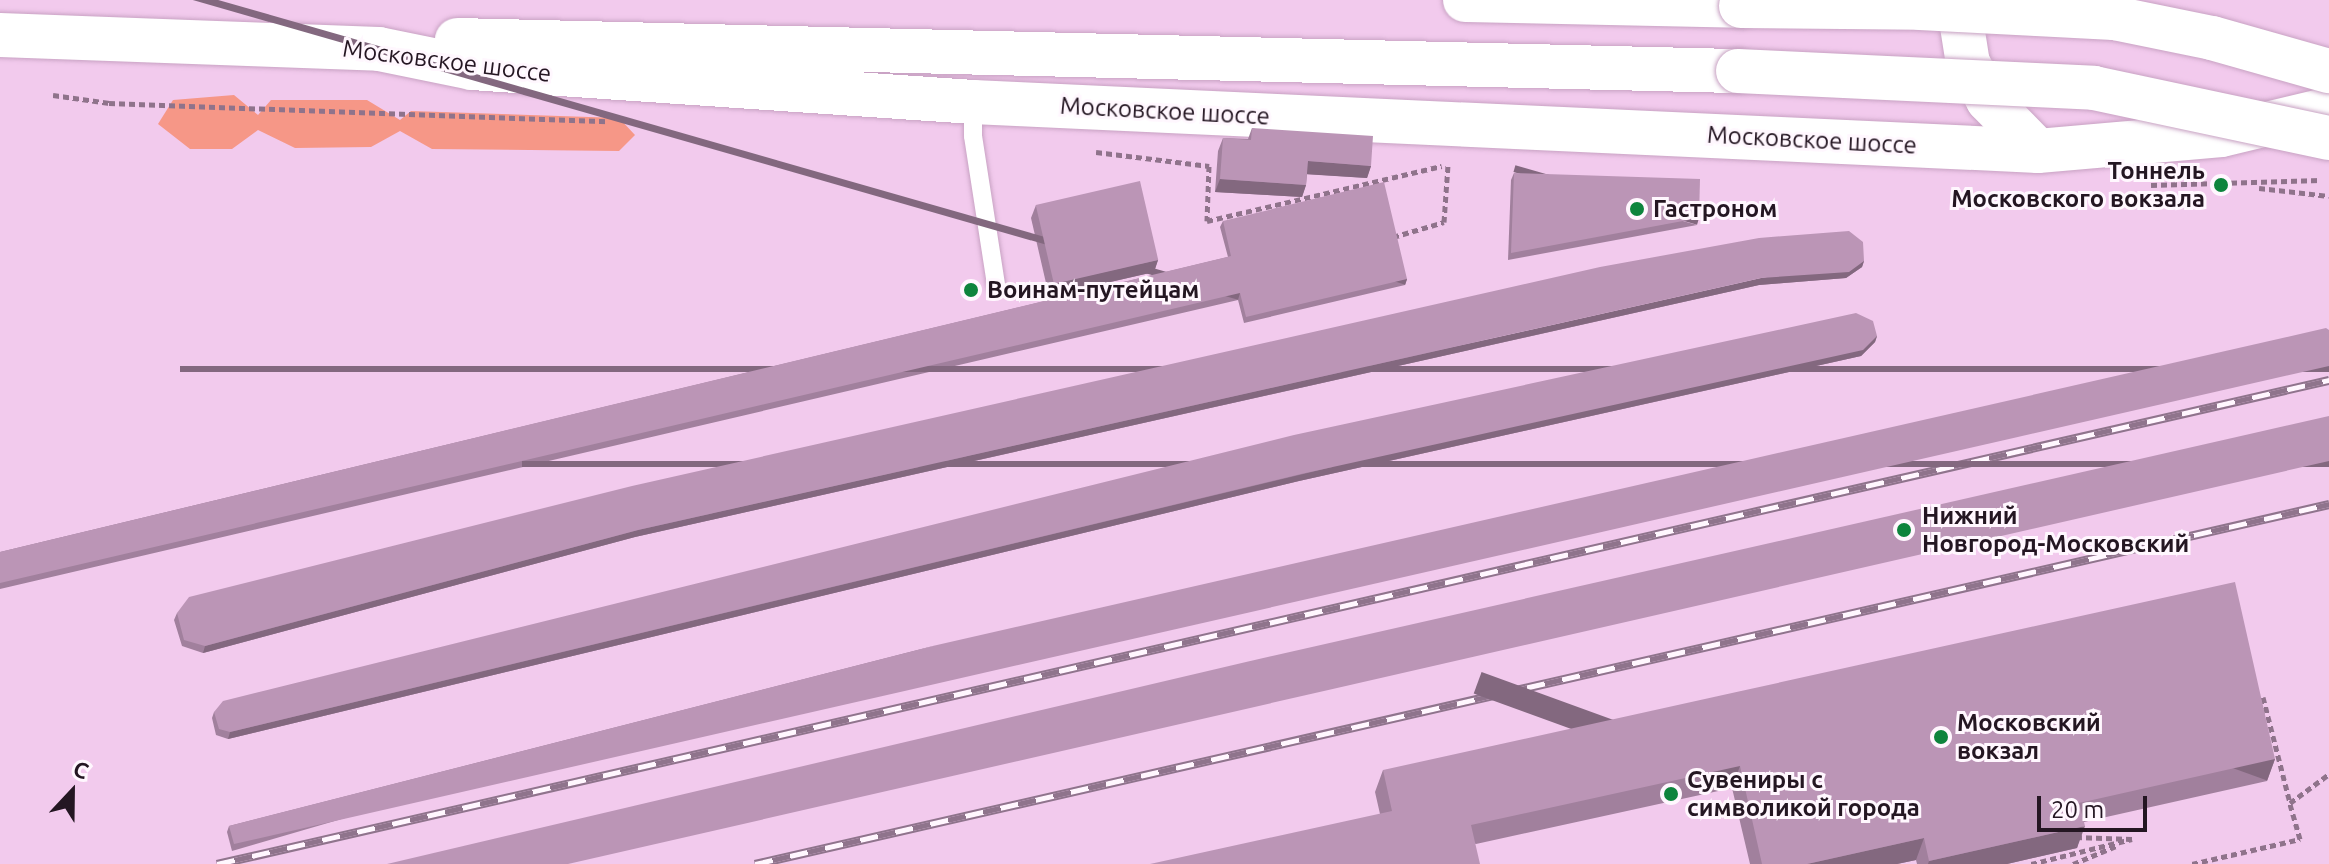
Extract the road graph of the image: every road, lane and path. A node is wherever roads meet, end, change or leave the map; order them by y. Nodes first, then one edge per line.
1 (1465, 0) edge
2 (1966, 0) edge
3 (0, 35) edge
4 (379, 49) junction
5 (2329, 71) edge
6 (973, 102) junction
7 (2329, 109) edge
8 (2329, 138) edge
9 (2038, 151) junction
10 (1449, 164) dead end
11 (1209, 166) dead end
12 (1217, 166) edge
13 (1302, 186) edge
14 (2246, 186) dead end
15 (2329, 196) edge
16 (1311, 200) edge
17 (1380, 240) edge
18 (996, 285) dead end
19 (2263, 697) edge
20 (2279, 761) junction
21 (2271, 762) edge
22 (2329, 774) edge
23 (2290, 803) junction
24 (2074, 837) edge
25 (2132, 839) junction
26 (2031, 864) edge
27 (2073, 864) edge
28 (2192, 864) edge

1 - 5 main road, bridge
2 - 9 main road
3 - 4 main road, Московское шоссе
4 - 6 main road, Московское шоссе
4 - 8 main road, bridge
6 - 9 main road, Московское шоссе
6 - 18 lane
7 - 9 main road, Московское шоссе
10 - 17 path
11 - 12 path
13 - 16 path
14 - 15 path
19 - 20 path
20 - 21 path
20 - 23 path
22 - 23 path
23 - 28 path
24 - 25 path
25 - 26 path
25 - 27 path

